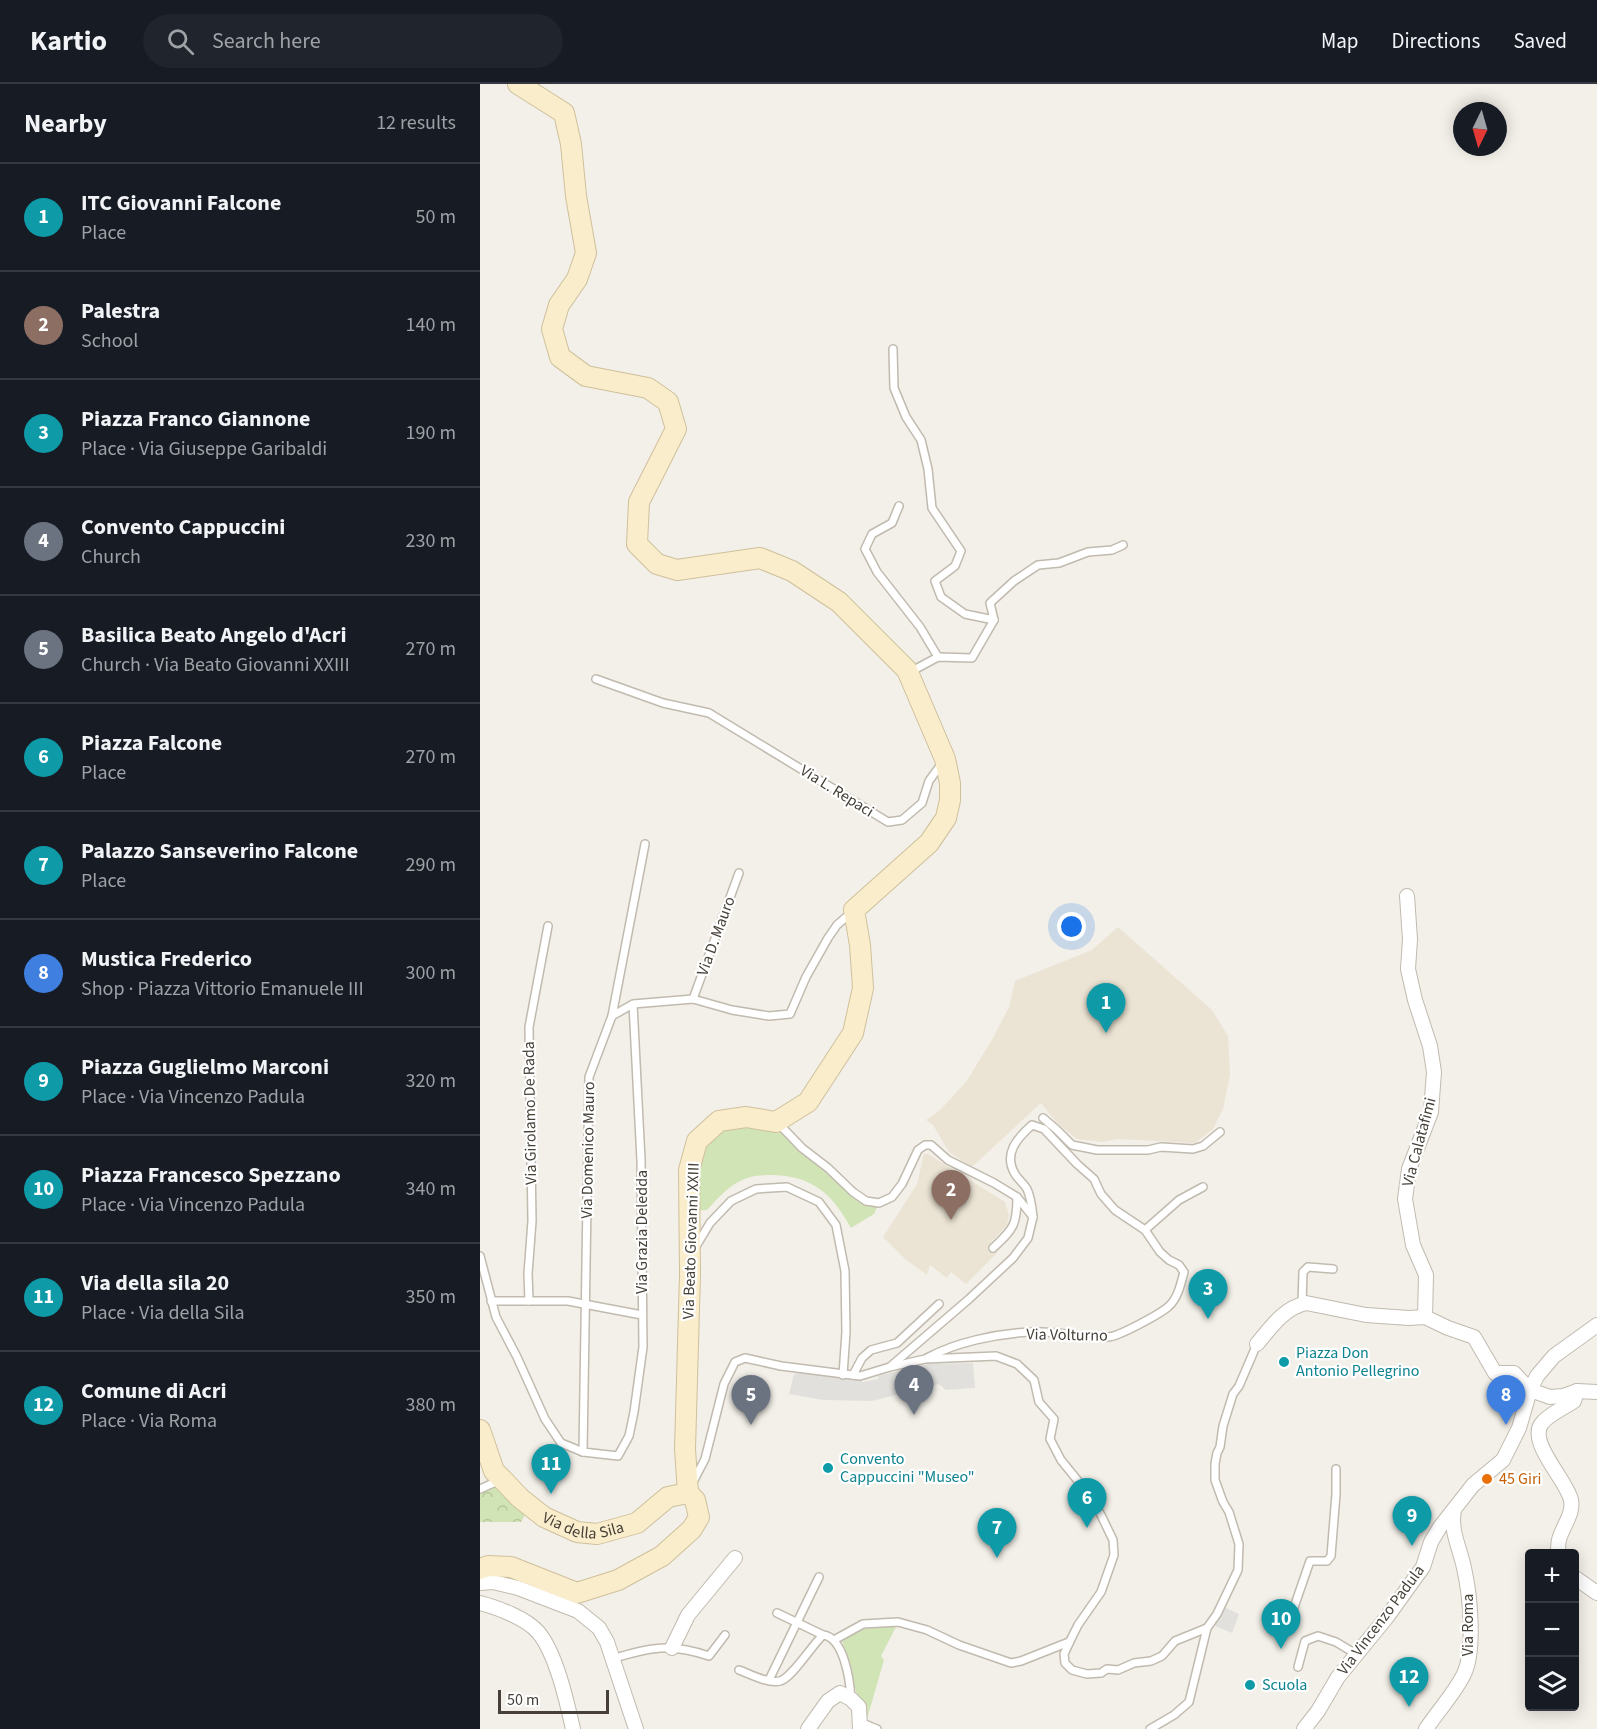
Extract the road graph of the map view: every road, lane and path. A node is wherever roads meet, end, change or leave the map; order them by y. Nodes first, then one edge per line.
1 (518, 84) edge
2 (893, 349) dead end
3 (899, 506) dead end
4 (1124, 545) dead end
5 (994, 620) junction
6 (938, 657) junction
7 (908, 674) junction
8 (596, 679) dead end
9 (945, 759) junction
10 (645, 844) dead end
11 (739, 873) dead end
12 (1407, 896) dead end
13 (854, 910) junction
14 (548, 926) dead end
15 (693, 999) junction
16 (633, 1004) junction
17 (612, 1016) junction
18 (1043, 1118) dead end
19 (776, 1122) junction
20 (1220, 1132) dead end
21 (1203, 1187) dead end
22 (1017, 1197) junction
23 (1033, 1217) junction
24 (1145, 1230) junction
25 (993, 1248) dead end
26 (480, 1256) edge
27 (690, 1258) junction
28 (1333, 1269) dead end
29 (491, 1301) junction
30 (529, 1301) junction
31 (585, 1304) junction
32 (939, 1304) dead end
33 (1302, 1304) junction
34 (642, 1315) junction
35 (1425, 1317) junction
36 (1597, 1325) edge
37 (1257, 1344) joint
38 (925, 1359) junction
39 (890, 1366) junction
40 (843, 1374) junction
41 (853, 1375) junction
42 (1530, 1390) junction
43 (1577, 1392) junction
44 (1597, 1392) edge
45 (480, 1430) edge
46 (583, 1452) junction
47 (1336, 1469) dead end
48 (502, 1479) junction
49 (480, 1489) edge
50 (688, 1493) junction
51 (1454, 1510) junction
52 (1558, 1549) edge
53 (735, 1558) dead end
54 (480, 1569) edge
55 (819, 1577) dead end
56 (1579, 1579) edge
57 (480, 1583) edge
58 (1597, 1593) edge
59 (480, 1603) edge
60 (777, 1613) dead end
61 (1291, 1616) dead end
62 (797, 1622) junction
63 (1207, 1628) junction
64 (725, 1635) dead end
65 (823, 1635) junction
66 (834, 1640) junction
67 (1069, 1642) junction
68 (672, 1648) junction
69 (1356, 1654) junction
70 (612, 1659) junction
71 (1298, 1667) dead end
72 (739, 1670) dead end
73 (769, 1680) junction
74 (851, 1699) junction
75 (1429, 1724) edge
76 (860, 1725) edge
77 (573, 1729) edge
78 (636, 1729) edge
79 (808, 1729) edge
80 (877, 1729) edge
81 (1150, 1729) edge
82 (1304, 1729) edge

1 - 7 street
2 - 5 lane
3 - 6 lane
4 - 5 lane
5 - 6 lane
6 - 7 lane
7 - 9 street
8 - 9 lane, Via L. Repaci
9 - 13 street
10 - 17 lane, Via Domenico Mauro
11 - 15 lane, Via D. Mauro
12 - 35 street, Via Calatafimi
13 - 15 lane
13 - 19 street
14 - 30 lane, Via Girolamo De Rada
15 - 16 lane
16 - 17 lane
16 - 34 lane, Via Grazia Deledda
17 - 31 lane, Via Domenico Mauro
18 - 20 lane
19 - 22 lane
19 - 27 street, Via Beato Giovanni XXIII
21 - 24 lane
22 - 23 lane
22 - 25 lane
23 - 24 lane
23 - 39 lane
24 - 38 lane, Via Volturno
26 - 29 lane
27 - 40 lane
27 - 50 street, Via Beato Giovanni XXIII
28 - 33 lane
29 - 30 lane
29 - 46 lane
30 - 31 lane
31 - 34 lane
31 - 46 lane, Via Domenico Mauro
32 - 41 lane
33 - 35 street
33 - 37 street
34 - 46 lane, Via Grazia Deledda
35 - 42 street
36 - 42 street
37 - 63 lane
38 - 39 lane
38 - 67 lane
39 - 41 lane
40 - 41 lane
40 - 50 lane
42 - 43 street
42 - 51 street, Via Vincenzo Padula
43 - 44 street
43 - 52 street
45 - 48 street, Via della Sila
47 - 61 lane
48 - 49 lane
48 - 50 street, Via della Sila
50 - 54 street, Via Beato Giovanni XXIII
51 - 69 street, Via Vincenzo Padula
51 - 75 street, Via Roma
53 - 68 street
55 - 62 lane
56 - 58 street
57 - 70 street
59 - 77 street
60 - 62 lane
62 - 65 lane
62 - 73 lane
63 - 67 lane
63 - 81 lane
64 - 68 lane
65 - 66 lane
65 - 73 lane
66 - 67 lane
66 - 74 lane
68 - 70 lane
69 - 71 lane
69 - 82 street, Via Vincenzo Padula
70 - 78 street
72 - 73 lane
74 - 76 street
74 - 79 street
76 - 80 lane

